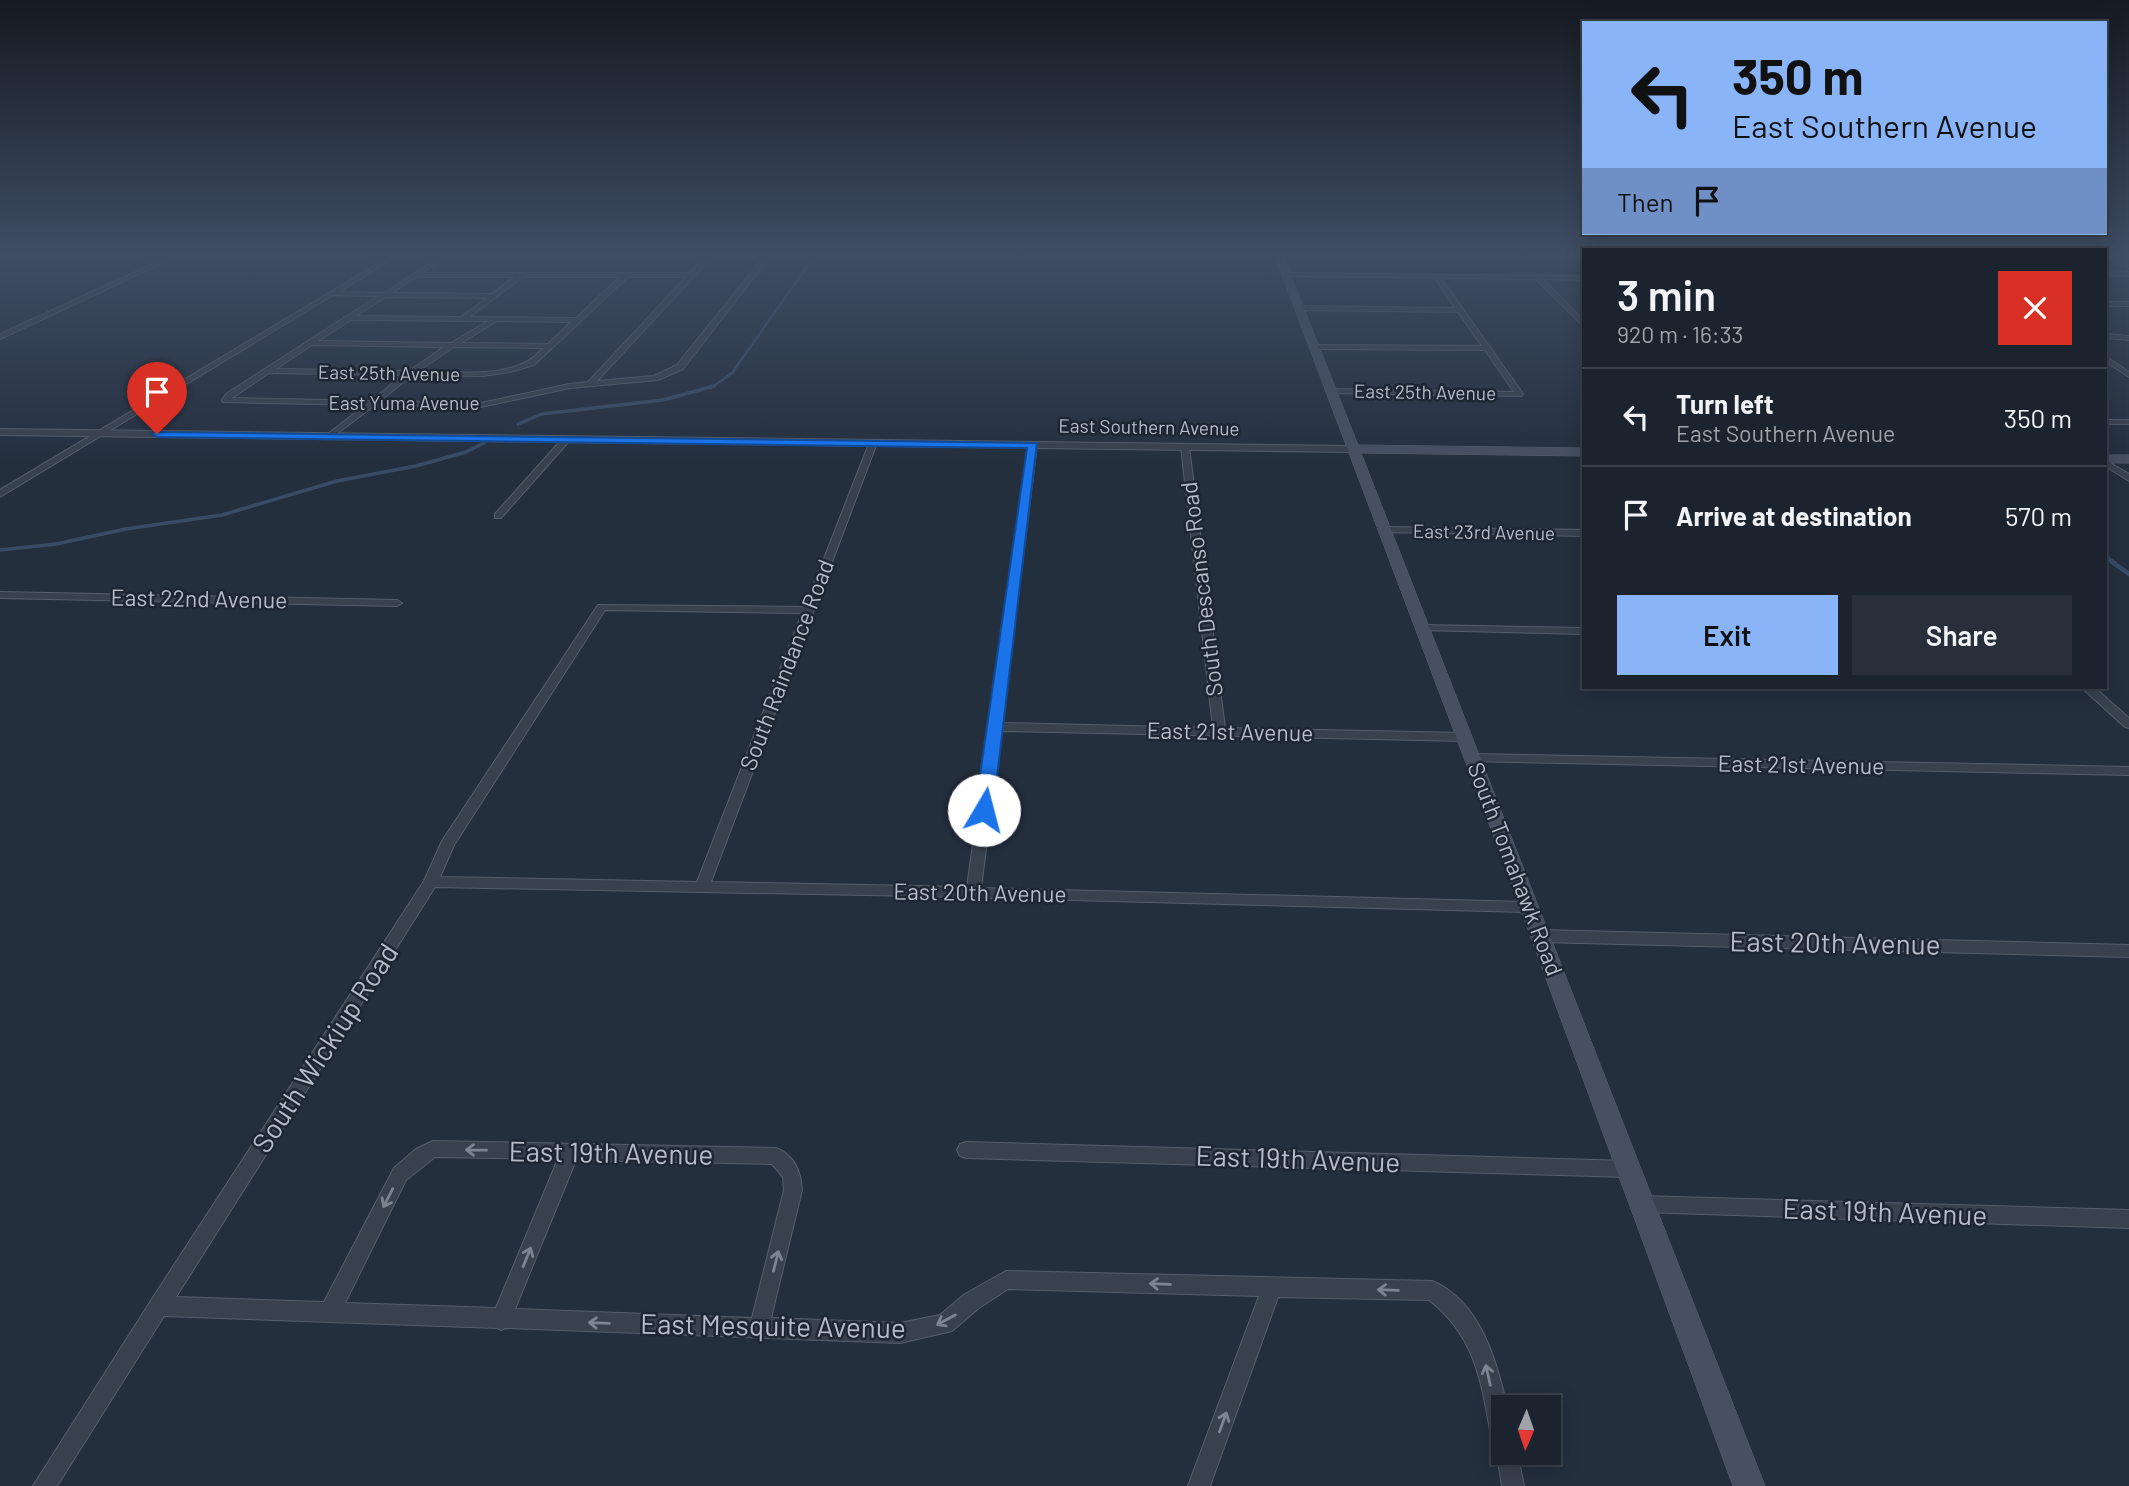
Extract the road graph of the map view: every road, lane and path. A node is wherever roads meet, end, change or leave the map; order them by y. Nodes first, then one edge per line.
1 (32, 322) edge
2 (286, 322) edge
3 (342, 322) edge
4 (491, 322) edge
5 (576, 322) edge
6 (647, 322) edge
7 (717, 322) edge
8 (1305, 322) edge
9 (1469, 322) edge
10 (2107, 336) edge
11 (0, 337) edge
12 (2129, 338) edge
13 (311, 343) junction
14 (454, 345) junction
15 (551, 346) junction
16 (1314, 346) junction
17 (1488, 348) junction
18 (2107, 359) edge
19 (267, 371) junction
20 (411, 373) junction
21 (2107, 373) edge
22 (2128, 374) edge
23 (589, 385) junction
24 (1330, 391) junction
25 (372, 404) junction
26 (2107, 422) edge
27 (2129, 422) edge
28 (0, 432) edge
29 (101, 433) junction
30 (331, 436) junction
31 (567, 439) junction
32 (873, 443) junction
33 (1033, 445) junction
34 (1185, 447) junction
35 (1352, 449) junction
36 (1582, 452) edge
37 (2129, 459) edge
38 (2107, 460) edge
39 (2107, 462) edge
40 (2129, 478) edge
41 (0, 494) edge
42 (498, 516) dead end
43 (1385, 530) junction
44 (1582, 533) edge
45 (0, 595) edge
46 (397, 603) dead end
47 (808, 610) junction
48 (1423, 628) junction
49 (1582, 631) edge
50 (2089, 689) edge
51 (2129, 724) edge
52 (995, 727) junction
53 (1219, 731) junction
54 (1465, 737) junction
55 (1473, 758) junction
56 (2129, 771) edge
57 (431, 883) junction
58 (702, 886) junction
59 (973, 893) junction
60 (1530, 907) junction
61 (1541, 936) junction
62 (2129, 951) edge
63 (966, 1150) dead end
64 (570, 1152) junction
65 (786, 1164) joint
66 (1629, 1169) junction
67 (1642, 1204) junction
68 (2129, 1219) edge
69 (1272, 1287) junction
70 (159, 1306) junction
71 (330, 1312) junction
72 (501, 1320) junction
73 (759, 1328) junction
74 (1493, 1395) edge
75 (1509, 1465) edge
76 (44, 1486) edge
77 (1199, 1486) edge
78 (1513, 1486) edge
79 (1749, 1486) edge

1 - 11 street
2 - 29 street
3 - 13 street
4 - 14 street
5 - 15 street
6 - 23 street
7 - 23 street, East Yuma Avenue
8 - 16 main road, South Tomahawk Road
9 - 17 street
10 - 12 street
13 - 14 street
13 - 19 street
14 - 15 street
14 - 20 street
15 - 20 street, East 25th Avenue
16 - 17 street
16 - 24 main road, South Tomahawk Road
17 - 24 street, East 25th Avenue
18 - 22 street
19 - 20 street, East 25th Avenue
19 - 25 street, East Yuma Avenue
20 - 25 street
21 - 22 street
23 - 25 street, East Yuma Avenue
24 - 35 main road, South Tomahawk Road
25 - 30 street
26 - 27 street
28 - 29 street, East Southern Avenue
29 - 30 street, East Southern Avenue
29 - 41 street
30 - 31 street, East Southern Avenue
31 - 32 street, East Southern Avenue
31 - 42 street
32 - 33 street, East Southern Avenue
32 - 47 street, South Raindance Road
33 - 34 street, East Southern Avenue
33 - 52 street
34 - 35 street, East Southern Avenue
34 - 53 street, South Descanso Road
35 - 36 main road, East Southern Avenue
35 - 43 main road, South Tomahawk Road
37 - 38 main road
39 - 40 street
43 - 44 street, East 23rd Avenue
43 - 48 main road, South Tomahawk Road
45 - 46 street, East 22nd Avenue
47 - 57 street, South Wickiup Road
47 - 58 street, South Raindance Road
48 - 49 street
48 - 54 main road, South Tomahawk Road
50 - 51 street
52 - 53 street, East 21st Avenue
52 - 59 street
53 - 54 street, East 21st Avenue
54 - 55 main road, South Tomahawk Road
55 - 56 street, East 21st Avenue
55 - 60 main road, South Tomahawk Road
57 - 58 street, East 20th Avenue
57 - 70 street, South Wickiup Road
58 - 59 street, East 20th Avenue
59 - 60 street, East 20th Avenue
60 - 61 main road, South Tomahawk Road
61 - 62 street, East 20th Avenue
61 - 66 main road, South Tomahawk Road
63 - 66 street, East 19th Avenue
64 - 65 street, East 19th Avenue
64 -> 71 street, East 19th Avenue
72 -> 64 street
73 -> 65 street
66 - 67 main road, South Tomahawk Road
67 - 68 street, East 19th Avenue
67 - 79 main road, South Tomahawk Road
69 -> 73 street, East Mesquite Avenue
74 -> 69 street, East Mesquite Avenue
77 -> 69 street
70 - 71 street, East Mesquite Avenue
70 - 76 street, South Wickiup Road
71 - 72 street, East Mesquite Avenue
73 -> 72 street, East Mesquite Avenue
75 - 78 street

